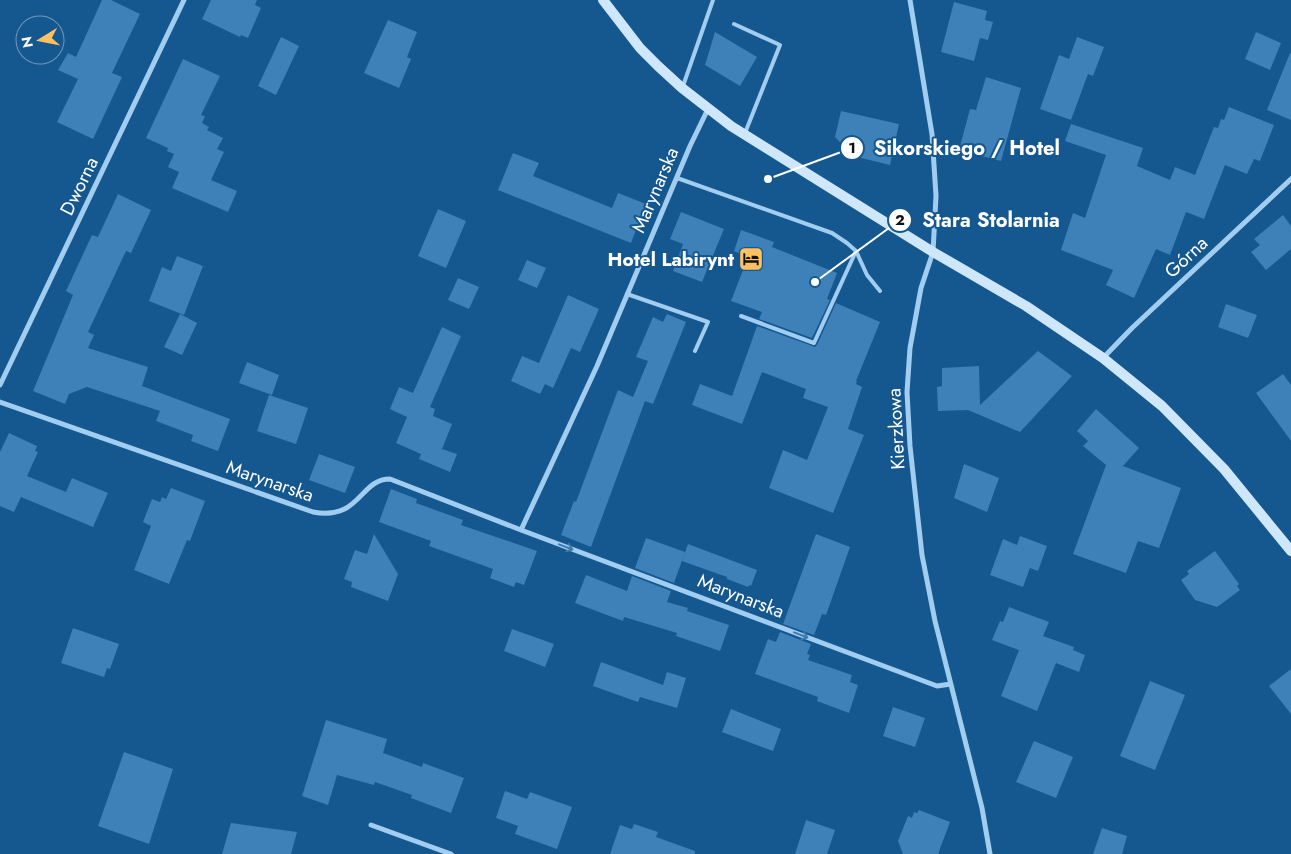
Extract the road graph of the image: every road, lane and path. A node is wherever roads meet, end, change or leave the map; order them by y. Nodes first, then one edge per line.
1 (184, 0) edge
2 (603, 0) edge
3 (713, 0) edge
4 (910, 0) edge
5 (734, 24) dead end
6 (682, 88) junction
7 (708, 109) junction
8 (745, 135) junction
9 (677, 178) junction
10 (1291, 179) edge
11 (856, 252) junction
12 (933, 252) junction
13 (880, 290) dead end
14 (627, 294) junction
15 (741, 316) dead end
16 (695, 351) dead end
17 (1103, 358) junction
18 (0, 385) edge
19 (0, 402) edge
20 (521, 530) junction
21 (1291, 551) edge
22 (951, 684) junction
23 (371, 825) dead end
24 (451, 854) edge
25 (990, 854) edge

1 - 18 street, Dworna
2 - 6 street
3 - 6 lane
4 - 12 street, Kierzkowa
5 - 8 lane
6 - 7 street
7 - 8 street
7 - 9 street, Marynarska
8 - 12 street
9 - 11 lane
9 - 14 street, Marynarska
10 - 17 street, Górna
11 - 13 lane
11 - 15 lane
12 - 17 street
12 - 22 street, Kierzkowa
14 - 16 lane
14 - 20 street, Marynarska
17 - 21 street
19 - 20 street, Marynarska
20 -> 22 street, Marynarska
22 - 25 street, Kierzkowa
23 - 24 street

